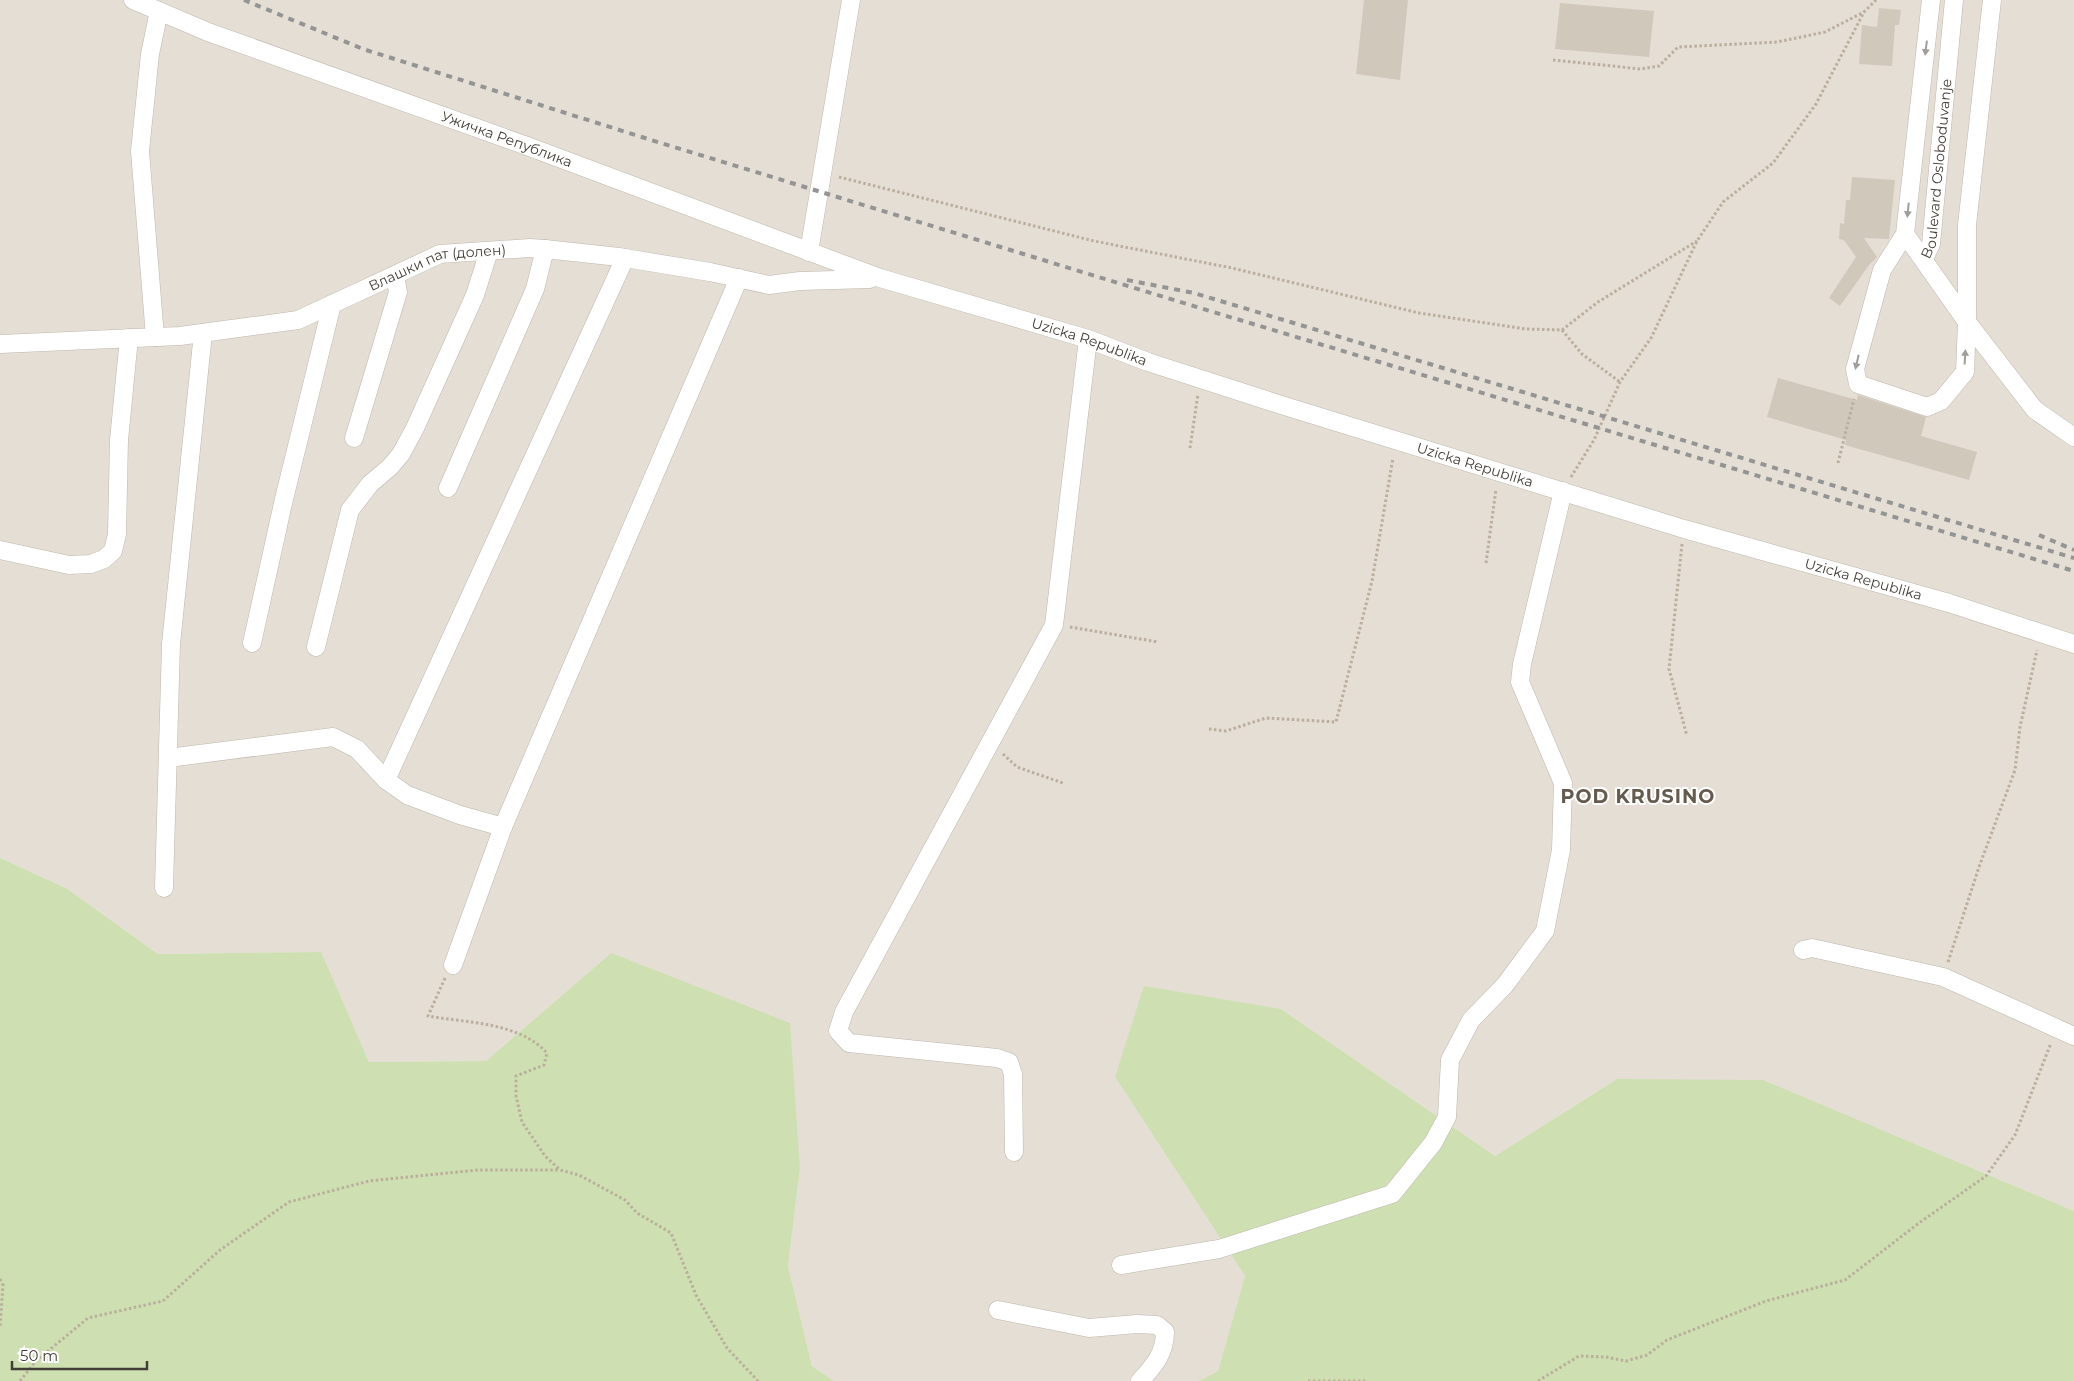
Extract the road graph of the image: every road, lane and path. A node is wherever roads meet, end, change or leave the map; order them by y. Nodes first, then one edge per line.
1 (134, 0) edge
2 (851, 0) edge
3 (1876, 0) edge
4 (1931, 0) edge
5 (1954, 0) edge
6 (1992, 0) edge
7 (159, 11) junction
8 (1864, 12) junction
9 (1553, 60) dead end
10 (821, 173) junction
11 (1905, 234) junction
12 (1696, 241) junction
13 (545, 249) junction
14 (489, 250) junction
15 (809, 252) junction
16 (625, 258) junction
17 (1924, 260) junction
18 (395, 275) junction
19 (739, 278) junction
20 (880, 278) junction
21 (332, 304) junction
22 (1967, 322) junction
23 (1562, 330) junction
24 (203, 332) junction
25 (154, 337) junction
26 (128, 338) junction
27 (1088, 339) junction
28 (0, 344) edge
29 (1200, 379) junction
30 (1620, 382) junction
31 (1858, 384) junction
32 (354, 438) dead end
33 (2074, 438) edge
34 (1396, 440) junction
35 (1190, 448) dead end
36 (1838, 463) dead end
37 (1498, 471) junction
38 (448, 488) dead end
39 (1563, 491) junction
40 (1684, 530) junction
41 (0, 550) edge
42 (1486, 563) dead end
43 (1054, 625) junction
44 (2040, 634) junction
45 (1158, 642) dead end
46 (252, 643) dead end
47 (2074, 644) edge
48 (316, 647) dead end
49 (1208, 730) dead end
50 (1686, 736) dead end
51 (990, 743) junction
52 (168, 758) junction
53 (386, 780) junction
54 (1063, 783) dead end
55 (503, 827) junction
56 (164, 888) dead end
57 (1803, 950) dead end
58 (453, 965) joint
59 (1944, 977) junction
60 (2057, 1028) junction
61 (2074, 1036) edge
62 (1014, 1152) dead end
63 (560, 1170) junction
64 (1122, 1265) dead end
65 (0, 1279) edge
66 (998, 1310) dead end
67 (0, 1327) edge
68 (20, 1381) edge
69 (758, 1381) edge
70 (1140, 1381) edge
71 (1308, 1381) edge
72 (1366, 1381) edge
73 (1538, 1381) edge

1 - 7 street, Ужичка Република
2 - 10 street
3 - 8 path
4 -> 11 street, Boulevard Osloboduvanje
5 - 17 street, Boulevard Osloboduvanje
6 - 22 street
7 - 15 street, Ужичка Република
7 - 25 street
8 - 9 path
8 - 12 path
10 - 15 street
10 - 23 path
11 - 17 street
11 -> 31 street, Boulevard Osloboduvanje
12 - 23 path
12 - 30 path
13 - 14 street, Влашки пат (долен)
13 - 16 street, Влашки пат (долен)
13 - 38 street
14 - 18 street, Влашки пат (долен)
14 - 48 street
15 - 20 street, Ужичка Република
16 - 19 street, Влашки пат (долен)
16 - 53 street
17 - 22 street, Boulevard Osloboduvanje
18 - 21 street, Влашки пат (долен)
18 - 32 street
19 - 20 street, Влашки пат (долен)
19 - 55 street
20 - 27 street, Uzicka Republika
21 - 24 street, Влашки пат (долен)
21 - 46 street
31 -> 22 street
22 - 33 street, Boulevard Osloboduvanje
23 - 30 path
24 - 25 street, Влашки пат (долен)
24 - 52 street
25 - 26 street, Влашки пат (долен)
26 - 28 street, Влашки пат (долен)
26 - 41 street
27 - 29 street, Uzicka Republika
27 - 43 street
29 - 34 street, Uzicka Republika
29 - 35 path
30 - 39 path
31 - 36 path
34 - 37 street, Uzicka Republika
34 - 49 path
37 - 39 street, Uzicka Republika
37 - 42 path
39 - 40 street, Uzicka Republika
39 - 64 street
40 - 44 street, Uzicka Republika
40 - 50 path
43 - 45 path
43 - 51 street
44 - 47 street, Uzicka Republika
44 - 59 path
51 - 54 path
51 - 62 street
52 - 53 street
52 - 56 street
53 - 55 street
55 - 58 street
57 - 59 street
58 - 63 path
59 - 60 street
60 - 61 street
60 - 73 path
63 - 68 path
63 - 69 path
65 - 67 path
66 - 70 street
71 - 72 path

